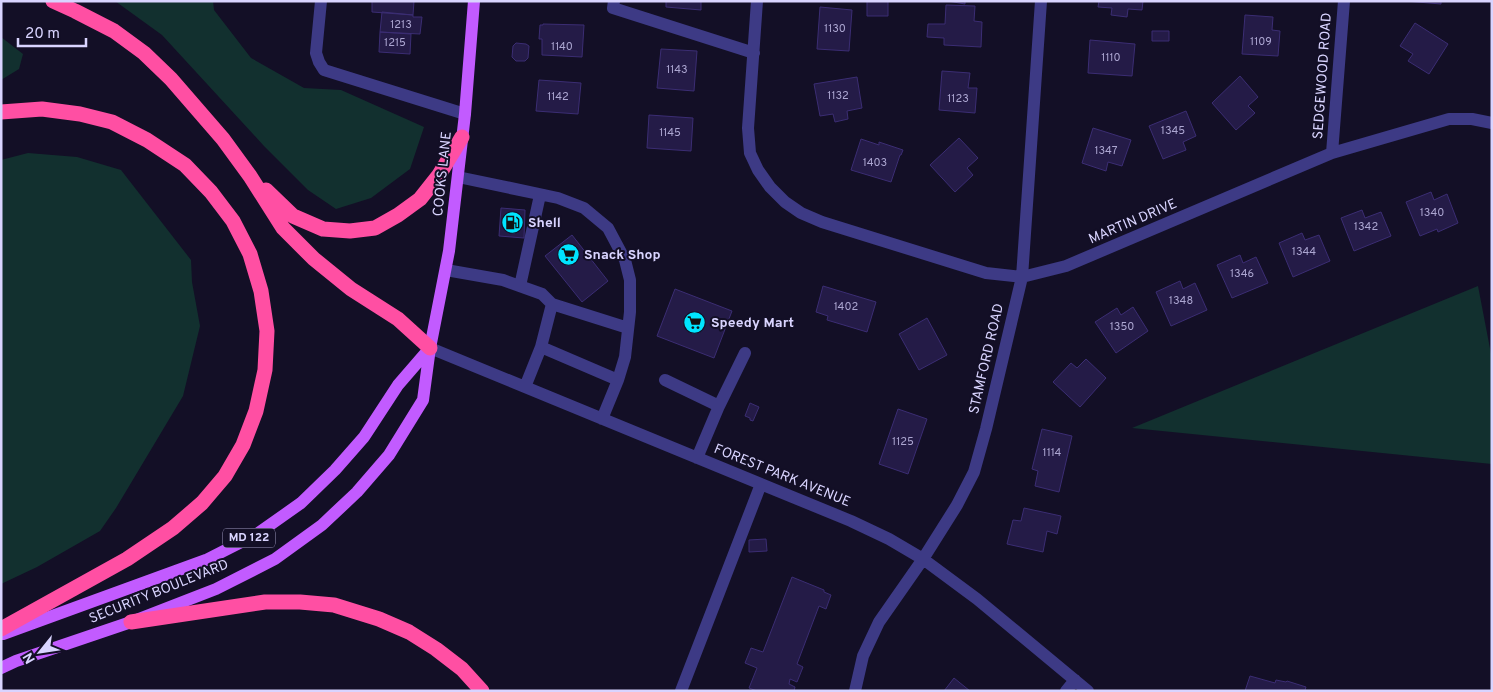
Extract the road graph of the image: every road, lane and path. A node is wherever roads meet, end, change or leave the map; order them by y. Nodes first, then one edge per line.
1 (53, 1) edge
2 (321, 1) edge
3 (474, 1) edge
4 (614, 1) edge
5 (758, 1) edge
6 (1041, 1) edge
7 (1344, 1) edge
8 (754, 53) junction
9 (1, 112) edge
10 (465, 114) junction
11 (1492, 123) edge
12 (462, 137) junction
13 (1332, 153) junction
14 (250, 176) junction
15 (458, 177) junction
16 (540, 195) junction
17 (446, 270) junction
18 (1022, 277) junction
19 (520, 286) junction
20 (552, 304) junction
21 (628, 328) junction
22 (541, 347) junction
23 (430, 348) junction
24 (745, 354) dead end
25 (618, 380) junction
26 (665, 380) dead end
27 (525, 387) junction
28 (719, 406) junction
29 (602, 419) junction
30 (697, 458) junction
31 (761, 484) junction
32 (923, 559) junction
33 (131, 622) junction
34 (1, 629) edge
35 (1, 634) edge
36 (1, 668) edge
37 (1075, 680) junction
38 (482, 691) edge
39 (681, 691) edge
40 (854, 691) edge
41 (1066, 691) edge
42 (1088, 691) edge

1 - 14 highway
2 - 10 street
3 - 10 main road, COOKS LANE / MD 122
4 - 8 street
5 - 8 street, MARTIN DRIVE
6 - 18 street, STAMFORD ROAD
7 - 13 street, SEDGEWOOD ROAD
8 - 18 street, MARTIN DRIVE
9 - 34 highway
10 - 12 main road, COOKS LANE / MD 122
11 - 13 street, MARTIN DRIVE
12 - 14 highway
12 - 15 main road, COOKS LANE / MD 122
13 - 18 street, MARTIN DRIVE
14 - 23 highway
15 - 16 street
15 - 17 main road, COOKS LANE / MD 122
16 - 19 street
16 - 21 street
17 - 19 street
17 - 23 main road, COOKS LANE / MD 122
18 - 32 street, STAMFORD ROAD
19 - 20 street
20 - 21 street
20 - 22 street
21 - 25 street
22 - 25 street
22 - 27 street
23 - 27 street, FOREST PARK AVENUE
23 - 33 main road, SECURITY BOULEVARD / MD 122
23 - 35 main road, SECURITY BOULEVARD / MD 122
24 - 28 street
25 - 29 street
26 - 28 street
27 - 29 street, FOREST PARK AVENUE
28 - 30 street
29 - 30 street, FOREST PARK AVENUE
30 - 31 street, FOREST PARK AVENUE
31 - 32 street, FOREST PARK AVENUE
31 - 39 street
32 - 37 street, FOREST PARK AVENUE
32 - 40 street, STAMFORD ROAD
33 - 36 main road, SECURITY BOULEVARD / MD 122
33 - 38 highway
37 - 41 street
37 - 42 street, FOREST PARK AVENUE

